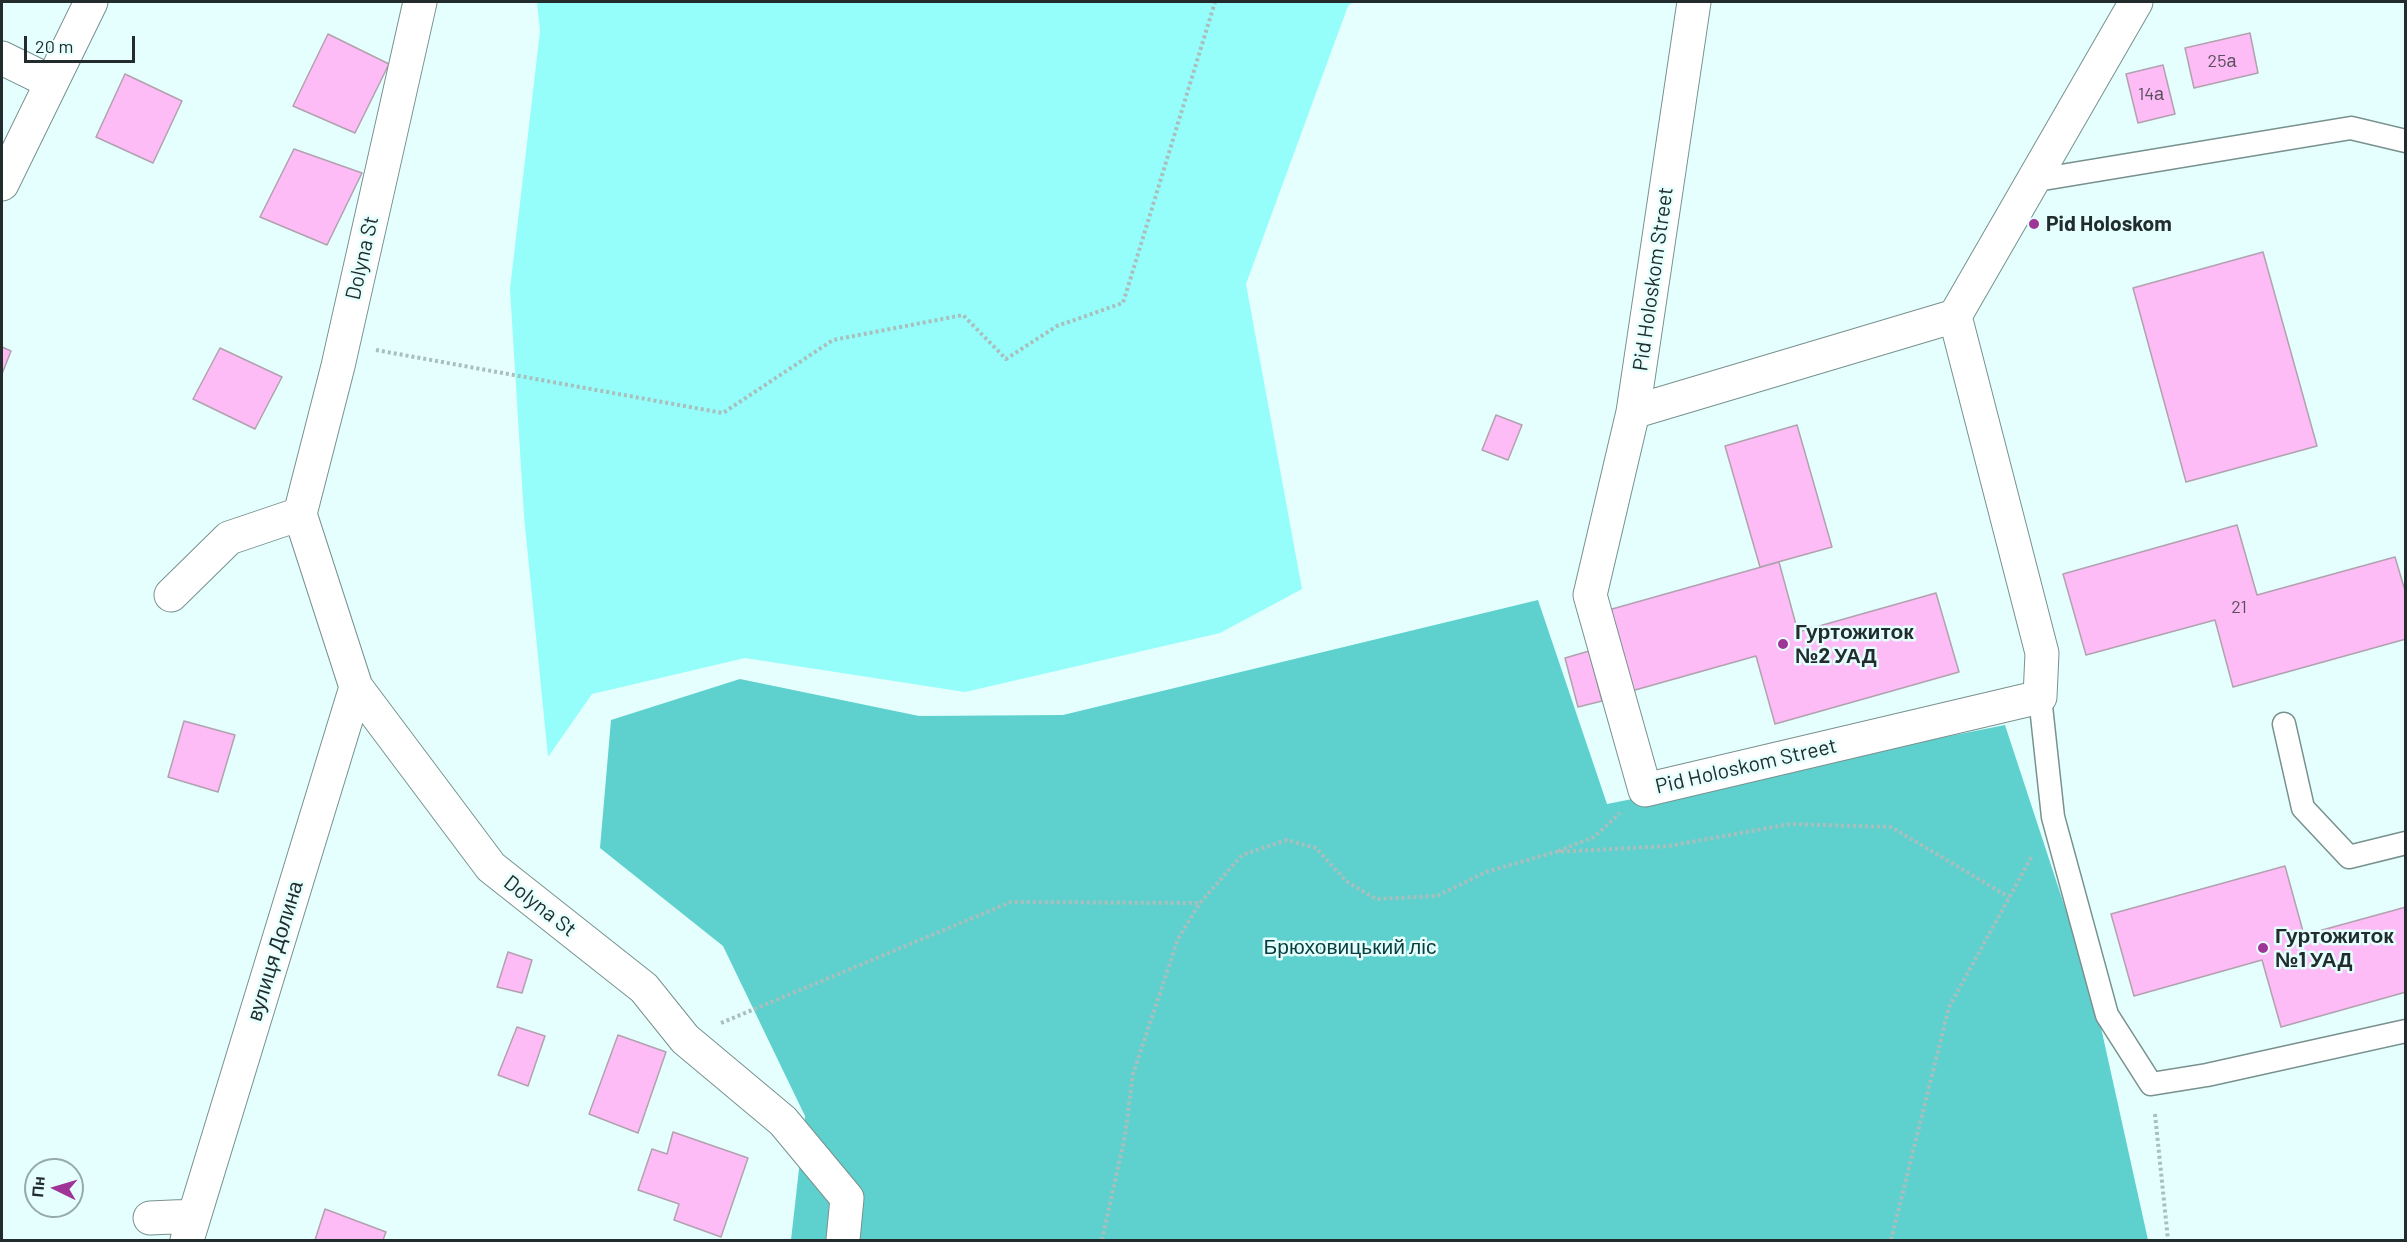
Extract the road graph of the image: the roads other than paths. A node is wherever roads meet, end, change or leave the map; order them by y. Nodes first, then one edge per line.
1 (91, 2) edge
2 (420, 2) edge
3 (1694, 2) edge
4 (2136, 2) edge
5 (2, 58) edge
6 (51, 82) junction
7 (2406, 141) edge
8 (2031, 181) junction
9 (2, 184) edge
10 (1954, 316) junction
11 (1633, 412) junction
12 (300, 514) junction
13 (171, 595) dead end
14 (356, 687) junction
15 (2040, 697) junction
16 (2284, 724) dead end
17 (2406, 843) edge
18 (2406, 1031) edge
19 (150, 1218) dead end
20 (190, 1228) edge
21 (843, 1240) edge

1 - 6 street
2 - 12 street, Dolyna St
3 - 11 street, Pid Holoskom Street
4 - 8 street
5 - 6 street
6 - 9 street
7 - 8 lane
8 - 10 street
10 - 11 street
10 - 15 street
11 - 15 street, Pid Holoskom Street
12 - 13 street
12 - 14 street, Dolyna St
14 - 20 street, вулиця Долина
14 - 21 street, Dolyna St
15 - 18 lane
16 - 17 lane
19 - 20 street

